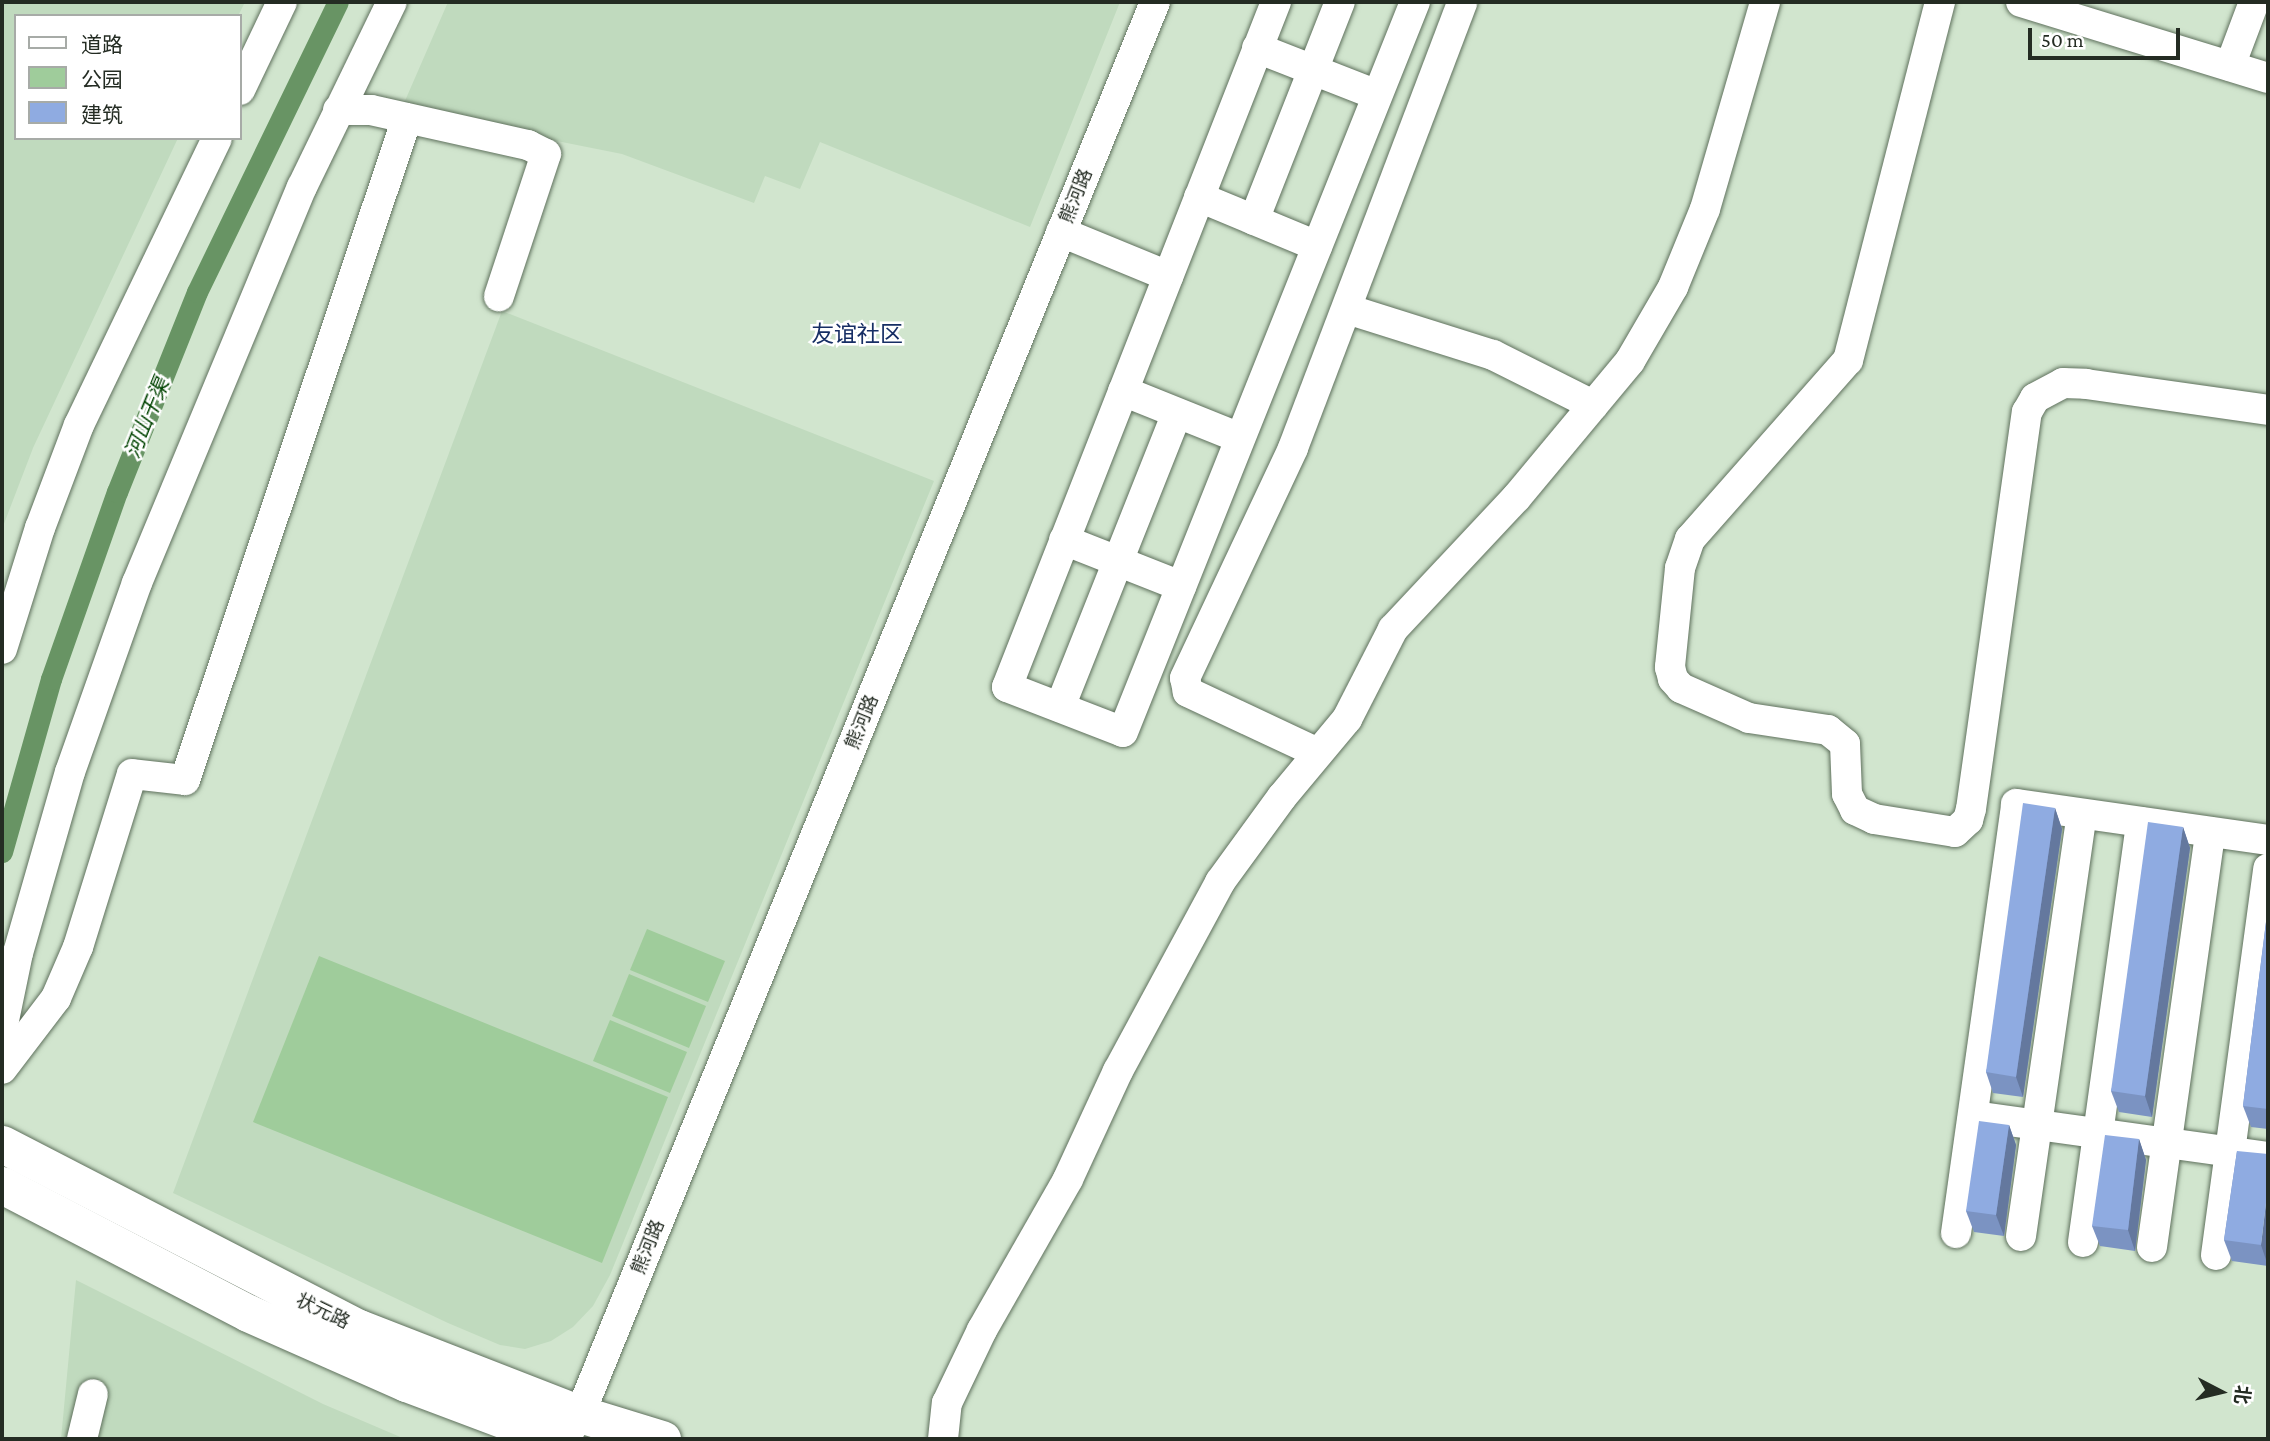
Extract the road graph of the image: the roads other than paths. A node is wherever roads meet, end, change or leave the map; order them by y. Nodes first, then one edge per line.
1 (282, 2) edge
2 (392, 2) edge
3 (1155, 2) edge
4 (1276, 2) edge
5 (1340, 2) edge
6 (1415, 2) edge
7 (1462, 2) edge
8 (1765, 2) edge
9 (1940, 2) edge
10 (2021, 2) edge
11 (2254, 2) edge
12 (1257, 48) junction
13 (2230, 66) junction
14 (1313, 70) junction
15 (2268, 78) edge
16 (242, 86) edge
17 (1377, 95) junction
18 (338, 110) junction
19 (407, 118) junction
20 (216, 140) edge
21 (1199, 197) junction
22 (1254, 220) junction
23 (1061, 232) junction
24 (1317, 246) junction
25 (1168, 276) junction
26 (499, 296) dead end
27 (1347, 309) junction
28 (1123, 391) junction
29 (1593, 405) junction
30 (2268, 410) edge
31 (1177, 413) junction
32 (1240, 438) junction
33 (1065, 540) junction
34 (1118, 561) junction
35 (1181, 586) junction
36 (2, 649) edge
37 (1060, 707) junction
38 (1318, 753) junction
39 (2082, 814) junction
40 (2141, 822) junction
41 (2210, 832) junction
42 (2268, 840) edge
43 (2268, 868) edge
44 (2, 1030) edge
45 (2, 1069) edge
46 (1973, 1116) junction
47 (2037, 1125) junction
48 (2097, 1133) junction
49 (2166, 1143) junction
50 (2, 1144) edge
51 (2230, 1152) junction
52 (2268, 1157) edge
53 (2, 1185) edge
54 (1956, 1233) dead end
55 (2021, 1236) dead end
56 (2083, 1242) dead end
57 (2152, 1247) dead end
58 (2216, 1255) dead end
59 (93, 1394) dead end
60 (567, 1431) edge
61 (82, 1439) edge
62 (662, 1439) edge
63 (943, 1439) edge

1 - 16 street
2 - 18 street
3 - 23 street, 熊河路
4 - 12 street
5 - 14 street
6 - 17 street
7 - 27 street
8 - 29 street
9 - 30 street
10 - 13 street
11 - 13 street
12 - 14 street
12 - 21 street
13 - 15 street
14 - 17 street
14 - 22 street
17 - 24 street
18 - 19 street
18 - 44 street
19 - 26 street
19 - 45 street
20 - 36 street
21 - 22 street
21 - 25 street
22 - 24 street
23 - 25 street
23 - 60 street, 熊河路
24 - 32 street
25 - 28 street
27 - 29 street
27 - 38 street
28 - 31 street
28 - 33 street
29 - 38 street
31 - 32 street
31 - 34 street
32 - 35 street
33 - 34 street
33 - 37 street
34 - 35 street
34 - 37 street
35 - 37 street
38 - 63 street
39 - 40 street
39 - 46 street
39 - 47 street
40 - 41 street
40 - 48 street
41 - 42 street
41 - 49 street
43 - 51 street
46 - 47 street
46 - 54 street
47 - 48 street
47 - 55 street
48 - 49 street
48 - 56 street
49 - 51 street
49 - 57 street
50 - 60 main road, 状元路
51 - 52 street
51 - 58 street
53 - 60 main road, 状元路
59 - 61 street
60 - 62 main road, 状元路

